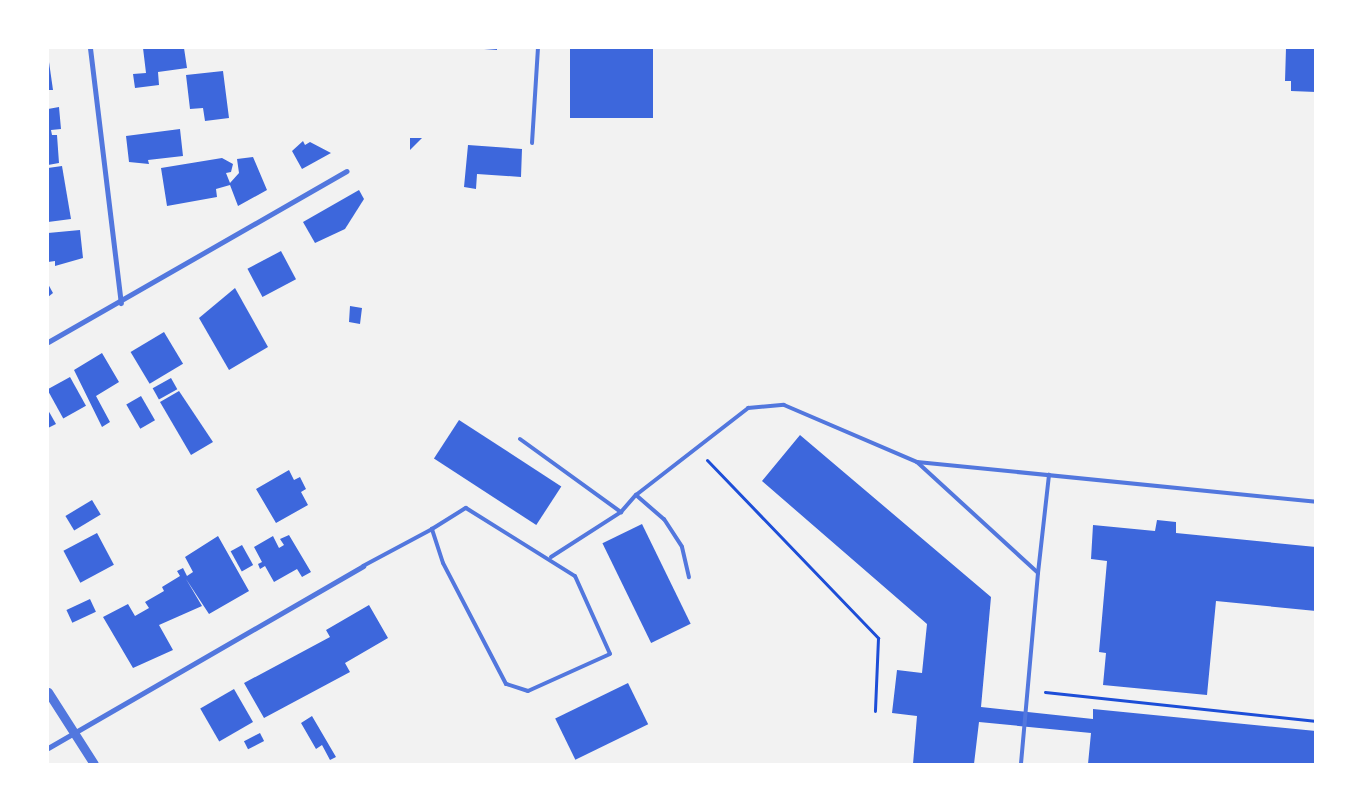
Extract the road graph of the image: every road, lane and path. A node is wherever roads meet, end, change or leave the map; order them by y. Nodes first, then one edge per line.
1 (90, 48) edge
2 (538, 48) edge
3 (532, 143) dead end
4 (346, 171) dead end
5 (121, 303) junction
6 (48, 342) edge
7 (520, 439) dead end
8 (696, 449) junction
9 (918, 462) junction
10 (1049, 475) junction
11 (636, 495) junction
12 (1316, 502) edge
13 (621, 512) junction
14 (432, 529) junction
15 (551, 557) junction
16 (363, 566) joint
17 (1038, 573) junction
18 (689, 577) dead end
19 (1027, 690) junction
20 (48, 692) edge
21 (875, 711) dead end
22 (1316, 722) edge
23 (75, 733) junction
24 (48, 748) edge
25 (94, 764) edge
26 (1021, 764) edge

1 - 5 street
2 - 3 lane
4 - 5 street
5 - 6 street
7 - 13 lane
8 - 9 lane
8 - 11 lane
8 - 21 path
9 - 10 lane
9 - 17 lane
10 - 12 lane
10 - 17 lane
11 - 13 lane
11 - 18 lane
13 - 15 lane
14 - 15 lane
14 - 15 lane
14 - 16 lane
16 - 23 street
17 - 19 lane
19 - 22 path
19 - 26 lane
20 - 23 street
23 - 24 street
23 - 25 street

